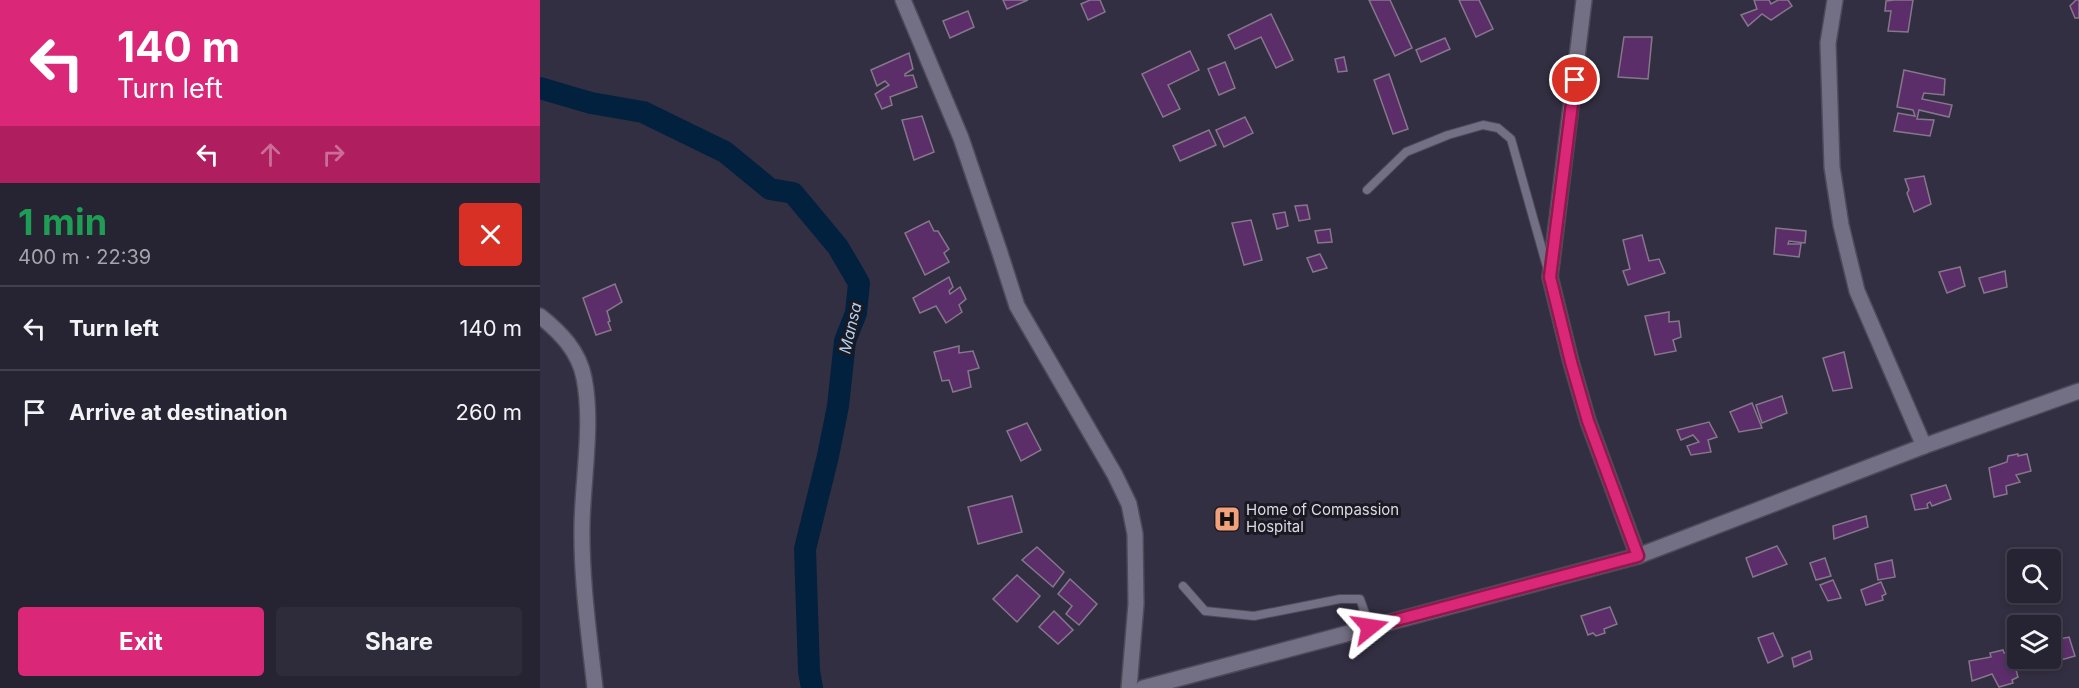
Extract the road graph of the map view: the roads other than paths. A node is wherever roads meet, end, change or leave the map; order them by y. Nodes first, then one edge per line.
1 (903, 0) edge
2 (1584, 0) edge
3 (1834, 0) edge
4 (1367, 190) dead end
5 (1550, 277) junction
6 (540, 316) edge
7 (2079, 391) edge
8 (1924, 446) junction
9 (1638, 556) junction
10 (1183, 586) dead end
11 (1370, 627) junction
12 (595, 688) edge
13 (1129, 688) edge
14 (1143, 688) edge

1 - 13 street
2 - 5 street
3 - 8 street
4 - 5 lane
5 - 9 street
6 - 12 street
7 - 8 street
8 - 9 street
9 - 11 street
10 - 11 lane
11 - 14 street

